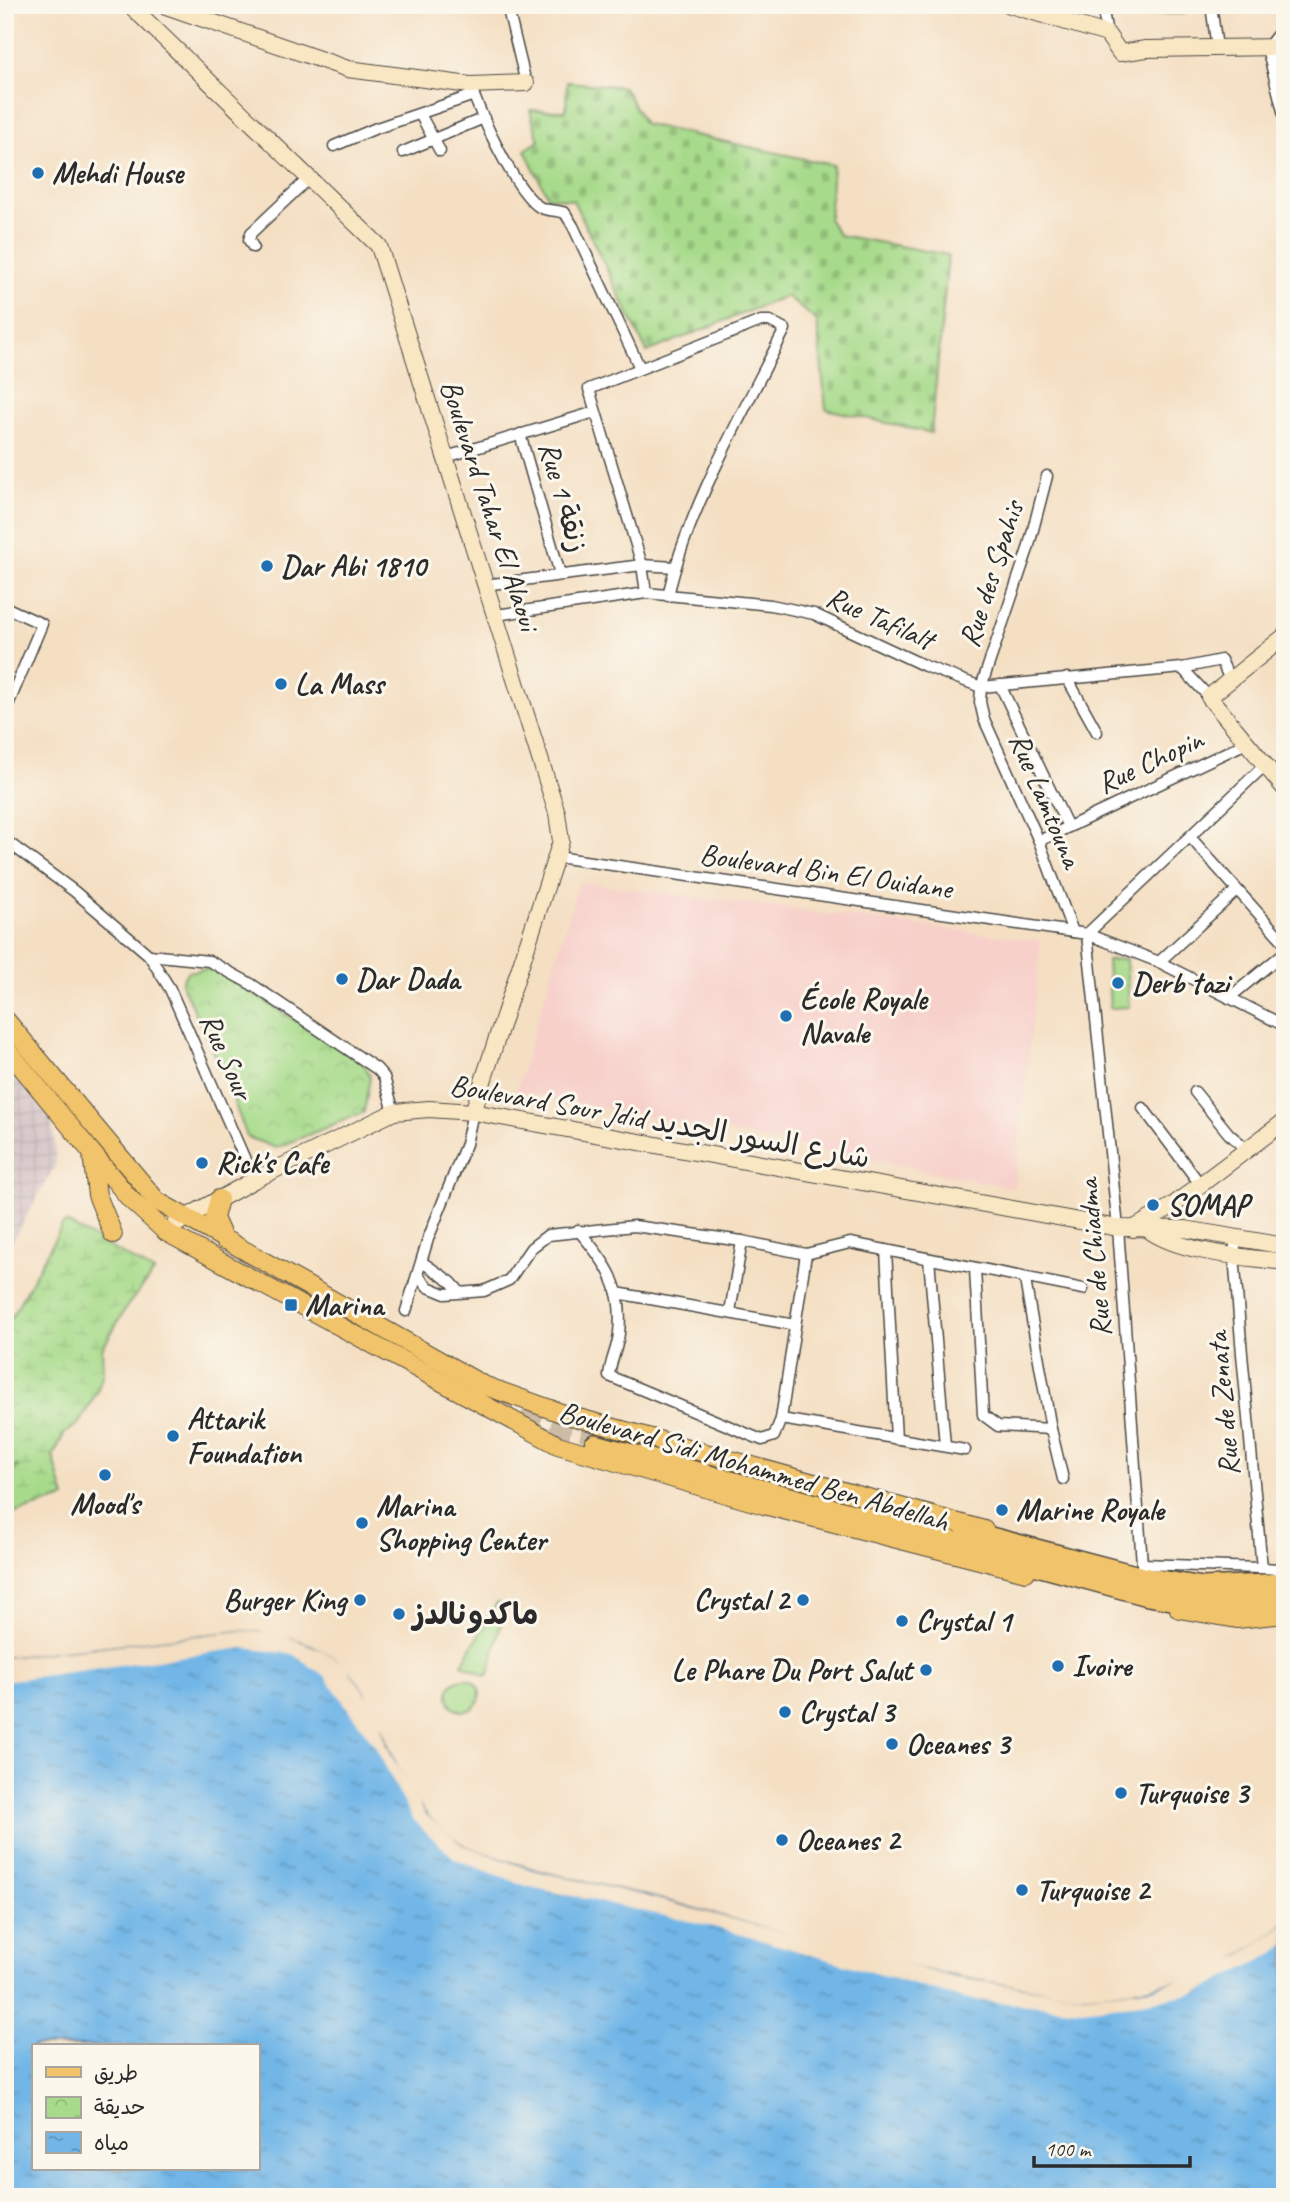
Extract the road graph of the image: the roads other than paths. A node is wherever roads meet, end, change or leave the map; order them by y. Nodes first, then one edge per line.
1 (130, 5) edge
2 (163, 5) edge
3 (507, 5) edge
4 (1010, 5) edge
5 (1102, 5) edge
6 (1211, 5) edge
7 (1285, 25) edge
8 (1107, 34) junction
9 (1285, 47) edge
10 (1217, 48) junction
11 (1267, 48) junction
12 (526, 83) joint
13 (472, 90) junction
14 (1281, 93) edge
15 (420, 114) junction
16 (484, 118) junction
17 (1285, 119) edge
18 (433, 137) junction
19 (334, 146) dead end
20 (440, 151) dead end
21 (403, 152) dead end
22 (307, 180) junction
23 (253, 247) dead end
24 (640, 368) junction
25 (595, 412) junction
26 (520, 434) junction
27 (443, 458) junction
28 (1047, 475) dead end
29 (642, 565) junction
30 (675, 567) junction
31 (560, 574) junction
32 (484, 585) junction
33 (646, 593) junction
34 (668, 596) junction
35 (5, 607) edge
36 (496, 615) junction
37 (1285, 636) edge
38 (1182, 668) junction
39 (1067, 678) junction
40 (1230, 680) junction
41 (1000, 685) junction
42 (981, 687) junction
43 (1209, 697) junction
44 (5, 712) edge
45 (1097, 732) dead end
46 (1244, 744) junction
47 (1264, 766) junction
48 (1285, 789) edge
49 (1068, 827) junction
50 (1190, 836) junction
51 (5, 840) edge
52 (1039, 841) junction
53 (557, 857) junction
54 (1236, 891) junction
55 (1073, 932) junction
56 (1087, 934) junction
57 (1285, 943) edge
58 (1285, 952) edge
59 (149, 955) junction
60 (1158, 962) junction
61 (1228, 998) junction
62 (5, 1019) edge
63 (1285, 1026) edge
64 (5, 1047) edge
65 (1195, 1093) dead end
66 (1143, 1108) dead end
67 (394, 1112) junction
68 (473, 1112) junction
69 (1285, 1121) edge
70 (1248, 1150) junction
71 (92, 1154) junction
72 (254, 1180) junction
73 (1200, 1184) junction
74 (219, 1199) junction
75 (185, 1218) junction
76 (1133, 1229) junction
77 (578, 1230) junction
78 (166, 1232) junction
79 (113, 1234) dead end
80 (1236, 1236) junction
81 (224, 1240) junction
82 (742, 1241) junction
83 (1285, 1246) edge
84 (886, 1250) junction
85 (806, 1254) junction
86 (1234, 1255) junction
87 (929, 1259) junction
88 (422, 1262) junction
89 (1285, 1262) edge
90 (975, 1269) junction
91 (418, 1276) junction
92 (1025, 1280) junction
93 (1083, 1289) dead end
94 (459, 1291) junction
95 (617, 1293) junction
96 (406, 1311) dead end
97 (730, 1312) junction
98 (794, 1325) junction
99 (570, 1415) junction
100 (781, 1419) junction
101 (1051, 1429) junction
102 (597, 1439) tunnel mouth
103 (896, 1439) junction
104 (945, 1445) junction
105 (563, 1447) junction
106 (965, 1450) dead end
107 (1063, 1479) dead end
108 (1011, 1549) junction
109 (1285, 1569) edge
110 (1143, 1571) junction
111 (1274, 1580) edge
112 (1285, 1602) edge
113 (1285, 1615) edge

1 - 22 street, Boulevard Tahar El Alaoui
2 - 13 street
3 - 12 street
4 - 8 street
5 - 8 street
6 - 10 street
7 - 11 street
8 - 10 street
9 - 11 street
10 - 11 street
11 - 14 street
12 - 13 street
13 - 15 street
13 - 16 street
14 - 17 street
15 - 18 street
15 - 19 street
16 - 18 street
16 - 24 street
18 - 20 street
18 - 21 street
22 - 23 street
22 - 27 street, Boulevard Tahar El Alaoui
24 - 25 street
24 - 30 street
25 - 26 street
25 - 29 street
26 - 27 street
26 - 31 street, Rue 1 زنقة
27 - 32 street, Boulevard Tahar El Alaoui
28 - 42 street, Rue des Spahis
29 - 30 street
29 - 31 street
29 - 33 street
30 - 34 street
31 - 32 street
32 - 36 street, Boulevard Tahar El Alaoui
33 - 34 street, Rue Tafilalt
33 - 36 street, Rue Tafilalt
34 - 42 street, Rue Tafilalt
35 - 44 street
36 - 53 street, Boulevard Tahar El Alaoui
37 - 40 street
38 - 39 street, Rue Tafilalt
38 - 40 street, Rue Tafilalt
38 - 43 street
39 - 41 street, Rue Tafilalt
39 - 45 street
40 - 43 street
41 - 42 street, Rue Tafilalt
41 - 49 street
42 - 52 street, Rue Lamtouna
43 - 46 street
46 - 47 street
46 - 49 street, Rue Chopin
47 - 48 street
47 - 50 street
49 - 52 street, Rue Chopin
50 - 54 street
50 - 56 street
51 - 59 street, Rue Sour
52 - 55 street, Rue Lamtouna
53 - 55 street, Boulevard Bin El Ouidane
53 - 68 street, Boulevard Tahar El Alaoui
54 - 57 street
54 - 60 street
55 - 56 street, Boulevard Bin El Ouidane
56 - 60 street, Boulevard Bin El Ouidane
56 - 76 street, Rue de Chiadma
58 - 61 street
59 - 67 street
59 - 72 street, Rue Sour
60 - 61 street, Boulevard Bin El Ouidane
61 - 63 street, Boulevard Bin El Ouidane
62 - 75 main road, Boulevard Sidi Mohammed Ben Abdellah
64 - 71 main road, Boulevard Sidi Mohammed Ben Abdellah
65 - 70 street
66 - 73 street
67 - 68 street, Boulevard Sour Jdid شارع السور الجديد
67 - 72 street, Boulevard Sour Jdid شارع السور الجديد
68 - 76 street, Boulevard Sour Jdid شارع السور الجديد
68 - 88 street
69 - 70 street
70 - 73 street
71 - 78 main road, Boulevard Sidi Mohammed Ben Abdellah
71 - 79 main road
72 - 74 street, Boulevard Sour Jdid شارع السور الجديد
73 - 76 street
74 - 75 street, Boulevard Sour Jdid شارع السور الجديد
74 - 81 main road
75 - 78 street, Boulevard Sour Jdid شارع السور الجديد
75 - 81 main road, Boulevard Sidi Mohammed Ben Abdellah
76 - 80 street, Boulevard Sour Jdid شارع السور الجديد
76 - 86 street, Boulevard Sour Jdid شارع السور الجديد
76 - 110 street, Rue de Chiadma
77 - 82 street
77 - 94 street
77 - 95 street
78 - 105 main road, Boulevard Sidi Mohammed Ben Abdellah
80 - 83 street, Boulevard Sour Jdid شارع السور الجديد
80 - 86 street, Rue de Zenata
81 - 99 main road, Boulevard Sidi Mohammed Ben Abdellah
82 - 85 street
82 - 97 street
84 - 85 street
84 - 87 street
84 - 103 street
85 - 98 street
86 - 89 street, Boulevard Sour Jdid شارع السور الجديد
86 - 111 street, Rue de Zenata
87 - 90 street
87 - 104 street
88 - 91 street
88 - 94 street
90 - 92 street
90 - 101 street
91 - 94 street
91 - 96 street
92 - 93 street
92 - 101 street
95 - 97 street
95 - 100 street
97 - 98 street
98 - 100 street
99 - 105 main road
99 - 105 main road
99 - 108 main road, Boulevard Sidi Mohammed Ben Abdellah
100 - 103 street
101 - 107 street
102 - 108 highway
103 - 104 street
104 - 106 street
105 - 113 main road, Boulevard Sidi Mohammed Ben Abdellah
108 - 110 highway, Boulevard Sidi Mohammed Ben Abdellah
108 - 112 highway, Boulevard Sidi Mohammed Ben Abdellah
109 - 111 street
110 - 111 highway, Boulevard Sidi Mohammed Ben Abdellah

